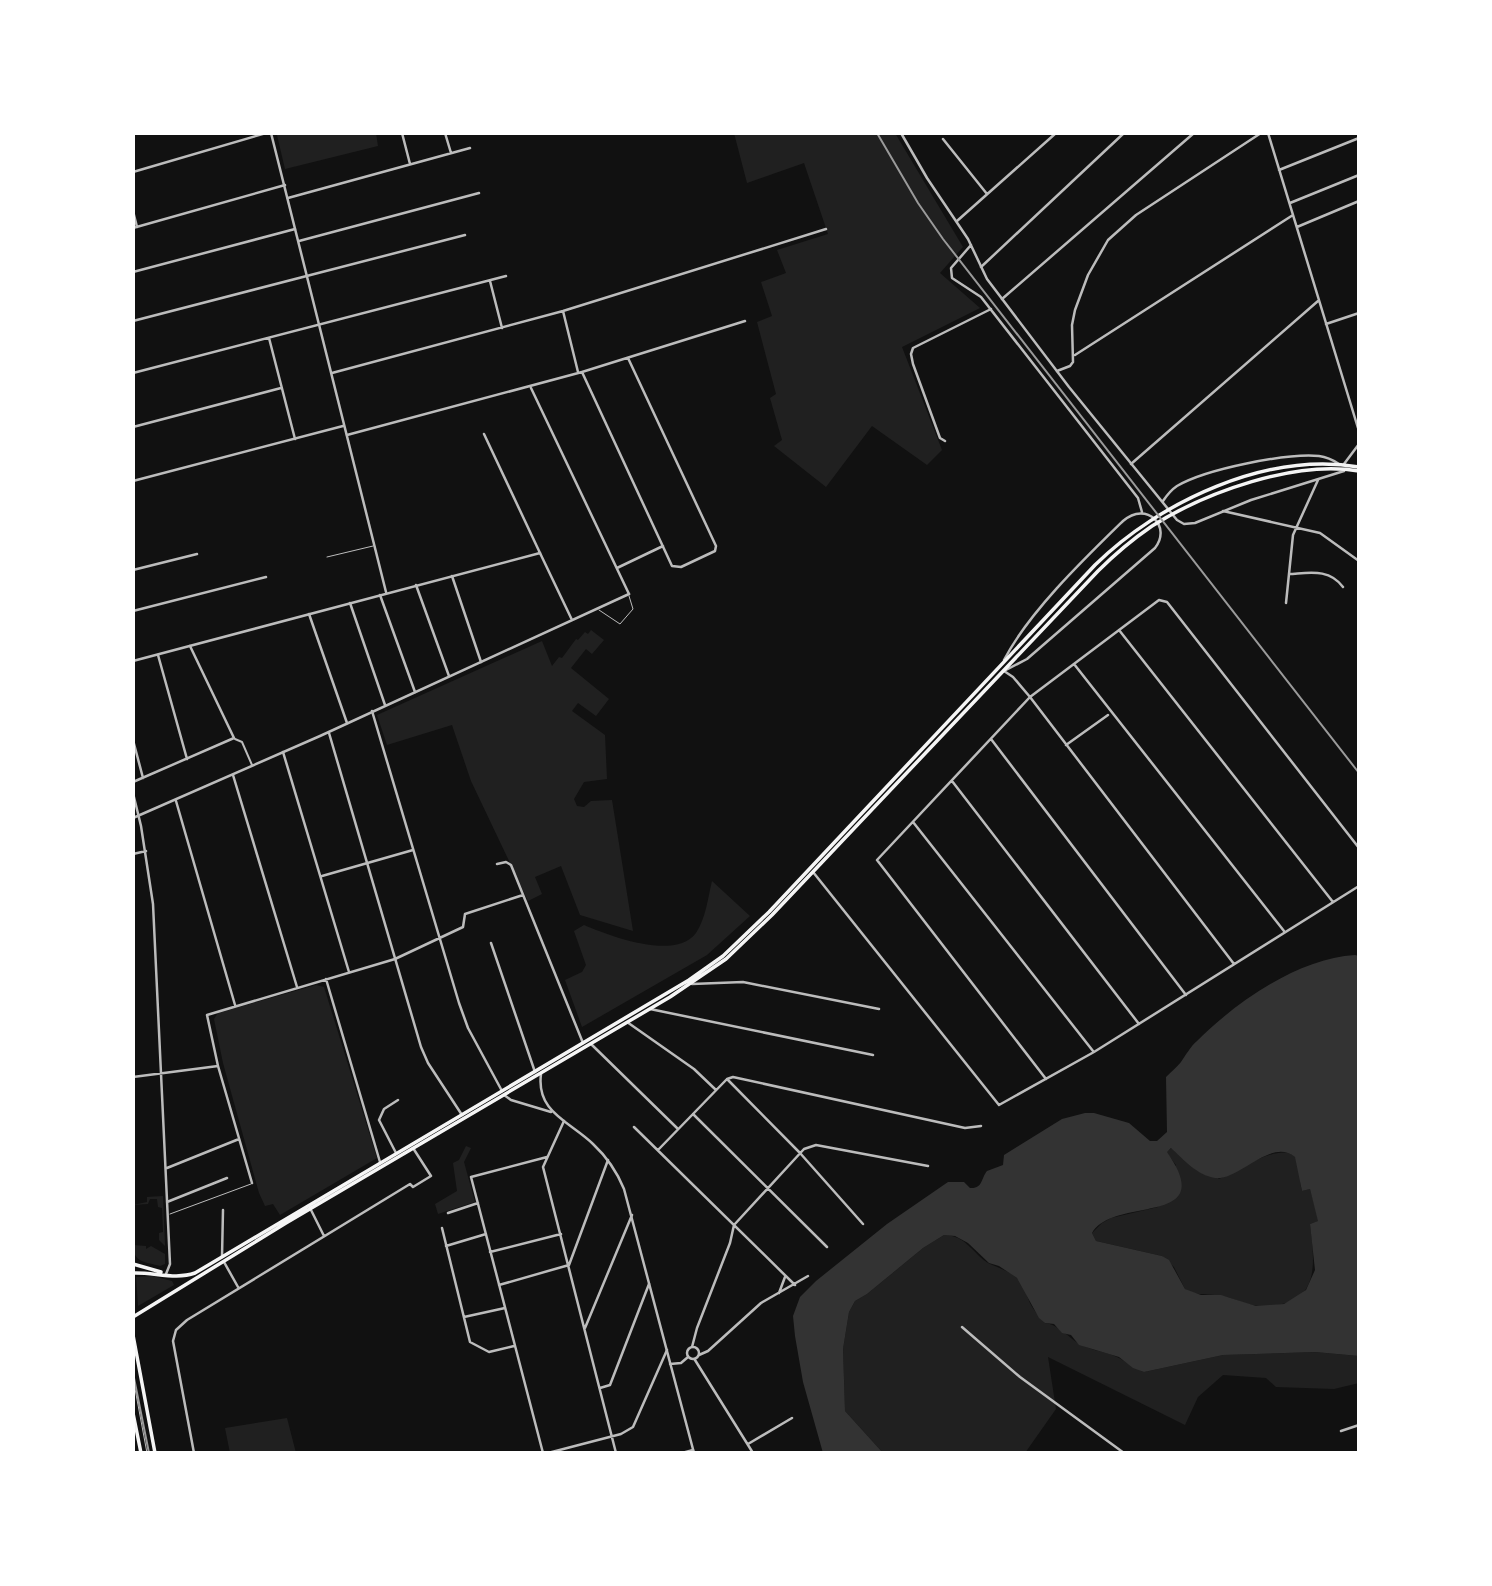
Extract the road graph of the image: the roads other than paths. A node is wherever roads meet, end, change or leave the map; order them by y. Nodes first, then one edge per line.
1 (266, 133) edge
2 (271, 133) edge
3 (402, 133) edge
4 (445, 133) edge
5 (901, 133) edge
6 (1056, 133) edge
7 (1124, 133) edge
8 (1195, 133) edge
9 (1261, 133) edge
10 (1268, 133) edge
11 (1359, 138) edge
12 (943, 139) dead end
13 (470, 148) dead end
14 (451, 153) junction
15 (410, 164) junction
16 (1279, 170) junction
17 (133, 172) edge
18 (1359, 174) edge
19 (285, 185) junction
20 (479, 193) dead end
21 (987, 194) junction
22 (288, 198) junction
23 (1359, 201) edge
24 (1290, 203) junction
25 (133, 211) edge
26 (1293, 215) junction
27 (957, 221) junction
28 (1297, 227) junction
29 (135, 228) edge
30 (295, 229) junction
31 (826, 229) dead end
32 (465, 234) dead end
33 (299, 242) junction
34 (971, 245) junction
35 (981, 267) junction
36 (133, 272) edge
37 (307, 276) junction
38 (506, 276) dead end
39 (490, 281) junction
40 (1002, 299) junction
41 (1318, 301) junction
42 (991, 309) junction
43 (563, 311) junction
44 (1359, 313) edge
45 (133, 321) edge
46 (746, 321) dead end
47 (320, 324) junction
48 (1325, 324) junction
49 (502, 328) junction
50 (269, 338) junction
51 (1073, 356) junction
52 (628, 358) junction
53 (1057, 371) junction
54 (580, 372) junction
55 (133, 373) edge
56 (332, 373) junction
57 (530, 387) junction
58 (281, 388) junction
59 (345, 425) junction
60 (133, 427) edge
61 (1359, 429) edge
62 (484, 434) dead end
63 (347, 435) junction
64 (295, 439) junction
65 (945, 441) dead end
66 (1359, 444) edge
67 (1131, 464) junction
68 (1341, 464) junction
69 (1351, 469) junction
70 (1359, 469) edge
71 (1319, 478) junction
72 (133, 481) edge
73 (1162, 502) junction
74 (1223, 511) junction
75 (1142, 512) junction
76 (1296, 527) junction
77 (375, 546) junction
78 (663, 547) junction
79 (540, 553) junction
80 (197, 554) dead end
81 (327, 557) dead end
82 (1359, 561) edge
83 (617, 568) junction
84 (133, 570) edge
85 (1289, 574) junction
86 (452, 576) junction
87 (266, 577) dead end
88 (416, 585) junction
89 (1343, 587) dead end
90 (386, 593) junction
91 (380, 594) junction
92 (629, 594) junction
93 (350, 603) junction
94 (1286, 603) dead end
95 (597, 609) junction
96 (133, 611) edge
97 (309, 614) junction
98 (572, 620) junction
99 (1119, 630) junction
100 (190, 646) junction
101 (158, 654) junction
102 (133, 662) edge
103 (481, 662) junction
104 (1074, 664) junction
105 (1000, 667) junction
106 (1004, 671) junction
107 (449, 676) junction
108 (415, 692) junction
109 (1030, 697) junction
110 (385, 705) junction
111 (372, 711) junction
112 (1108, 715) dead end
113 (347, 724) junction
114 (328, 732) junction
115 (234, 738) junction
116 (991, 739) junction
117 (133, 742) edge
118 (1066, 745) junction
119 (283, 752) junction
120 (187, 759) junction
121 (253, 766) junction
122 (233, 775) junction
123 (143, 778) junction
124 (952, 781) junction
125 (133, 782) edge
126 (133, 793) edge
127 (176, 801) junction
128 (139, 816) junction
129 (133, 818) edge
130 (913, 822) junction
131 (1359, 848) edge
132 (412, 850) junction
133 (146, 851) junction
134 (133, 854) edge
135 (368, 863) junction
136 (498, 864) dead end
137 (813, 872) junction
138 (321, 876) junction
139 (1359, 886) edge
140 (523, 895) junction
141 (1333, 902) junction
142 (1284, 932) junction
143 (439, 939) junction
144 (492, 943) dead end
145 (395, 959) junction
146 (1234, 964) junction
147 (349, 972) junction
148 (326, 979) junction
149 (692, 984) junction
150 (297, 987) junction
151 (1186, 995) junction
152 (235, 1005) junction
153 (649, 1009) junction
154 (879, 1009) dead end
155 (627, 1022) junction
156 (1139, 1024) junction
157 (583, 1043) junction
158 (591, 1044) junction
159 (1094, 1052) junction
160 (873, 1055) dead end
161 (218, 1066) junction
162 (162, 1072) junction
163 (534, 1072) junction
164 (541, 1074) junction
165 (133, 1077) edge
166 (727, 1079) junction
167 (1046, 1079) junction
168 (716, 1090) junction
169 (503, 1093) junction
170 (398, 1100) dead end
171 (551, 1112) junction
172 (693, 1114) junction
173 (462, 1116) junction
174 (564, 1121) junction
175 (634, 1126) dead end
176 (981, 1126) dead end
177 (678, 1129) junction
178 (239, 1139) junction
179 (413, 1147) junction
180 (658, 1150) junction
181 (396, 1153) junction
182 (800, 1153) junction
183 (547, 1157) junction
184 (608, 1160) junction
185 (380, 1162) junction
186 (928, 1167) dead end
187 (166, 1169) junction
188 (226, 1178) dead end
189 (252, 1183) joint
190 (768, 1188) junction
191 (167, 1202) junction
192 (478, 1203) junction
193 (310, 1209) junction
194 (223, 1210) dead end
195 (448, 1213) dead end
196 (168, 1215) junction
197 (632, 1215) junction
198 (863, 1224) dead end
199 (734, 1225) junction
200 (442, 1228) dead end
201 (486, 1234) junction
202 (561, 1234) junction
203 (322, 1237) junction
204 (446, 1246) junction
205 (827, 1247) dead end
206 (490, 1252) junction
207 (222, 1259) junction
208 (133, 1264) edge
209 (569, 1265) junction
210 (133, 1273) edge
211 (166, 1274) junction
212 (174, 1276) junction
213 (785, 1276) junction
214 (808, 1276) dead end
215 (649, 1284) junction
216 (499, 1285) junction
217 (795, 1285) junction
218 (238, 1287) junction
219 (177, 1289) junction
220 (779, 1293) junction
221 (505, 1308) junction
222 (133, 1317) edge
223 (464, 1317) junction
224 (962, 1327) dead end
225 (584, 1329) junction
226 (133, 1335) edge
227 (515, 1346) junction
228 (692, 1347) junction
229 (667, 1350) junction
230 (699, 1355) junction
231 (688, 1357) junction
232 (695, 1360) junction
233 (670, 1364) junction
234 (133, 1378) edge
235 (600, 1388) junction
236 (133, 1413) edge
237 (792, 1418) dead end
238 (1359, 1425) edge
239 (1340, 1431) dead end
240 (612, 1437) junction
241 (748, 1444) junction
242 (694, 1452) edge
243 (141, 1453) edge
244 (147, 1453) edge
245 (155, 1453) edge
246 (194, 1453) edge
247 (545, 1453) edge
248 (616, 1453) edge
249 (682, 1453) edge
250 (753, 1453) edge
251 (1124, 1453) edge

1 - 17 street
2 - 19 street
3 - 15 street
4 - 14 street
5 - 27 street
6 - 21 street
7 - 35 street
8 - 40 street
9 - 51 street
10 - 16 street
11 - 16 street
12 - 21 street
13 - 14 street
14 - 15 street
15 - 22 street
16 - 24 street
18 - 24 street
19 - 22 street
19 - 29 street
20 - 33 street
21 - 27 street
22 - 30 street
23 - 28 street
24 - 26 street
25 - 29 street
26 - 28 street
26 - 51 street
27 - 34 street
28 - 41 street
30 - 33 street
30 - 36 street
31 - 43 street
32 - 37 street
33 - 37 street
34 - 35 street
34 - 42 street
35 - 40 street
37 - 45 street
37 - 47 street
38 - 39 street
39 - 47 street
39 - 49 street
40 - 53 street
41 - 48 street
41 - 67 street
42 - 65 street
42 - 75 street
43 - 49 street
43 - 54 street
44 - 48 street
46 - 52 street
47 - 50 street
47 - 56 street
48 - 61 street
49 - 56 street
50 - 55 street
50 - 58 street
51 - 53 street
52 - 54 street
52 - 78 street
53 - 67 street
54 - 57 street
54 - 78 street
56 - 59 street
57 - 63 street
57 - 83 street
58 - 60 street
58 - 64 street
59 - 63 street
59 - 64 street
62 - 79 street
63 - 77 street
64 - 72 street
66 - 68 street
67 - 73 street
68 - 70 main road
68 - 73 street
68 - 105 main road
69 - 70 main road
69 - 71 street
69 - 106 main road
71 - 74 street
71 - 76 street
73 - 74 street
74 - 76 street
75 - 105 street
75 - 106 street
76 - 82 street
76 - 85 street
77 - 81 lane
77 - 90 street
78 - 83 street
79 - 86 street
79 - 98 street
80 - 84 street
83 - 92 street
85 - 89 street
85 - 94 street
86 - 88 street
86 - 103 street
87 - 96 street
88 - 90 street
88 - 107 street
90 - 91 street
91 - 93 street
91 - 108 street
92 - 95 street
92 - 95 lane
93 - 97 street
93 - 110 street
95 - 98 street
97 - 100 street
97 - 113 street
98 - 103 street
99 - 104 street
99 - 131 street
99 - 141 street
100 - 101 street
100 - 115 street
101 - 102 street
101 - 120 street
103 - 107 street
104 - 109 street
104 - 142 street
105 - 157 main road
106 - 109 street
106 - 137 main road
107 - 108 street
108 - 110 street
109 - 116 street
109 - 118 street
110 - 111 street
111 - 113 street
111 - 132 street
112 - 118 street
113 - 114 street
114 - 119 street
114 - 135 street
115 - 120 street
115 - 121 street
116 - 124 street
116 - 151 street
117 - 123 street
118 - 146 street
119 - 121 street
119 - 138 street
120 - 123 street
121 - 122 street
122 - 127 street
122 - 150 street
123 - 125 street
124 - 130 street
124 - 156 street
126 - 128 street
127 - 128 street
127 - 152 street
128 - 129 street
128 - 133 street
130 - 159 street
130 - 167 street
132 - 135 street
132 - 143 street
133 - 134 street
133 - 162 street
135 - 138 street
135 - 145 street
136 - 140 street
137 - 149 main road
137 - 167 street
138 - 147 street
139 - 141 street
140 - 143 street
140 - 157 street
141 - 142 street
142 - 146 street
143 - 145 street
143 - 169 street
144 - 163 street
145 - 147 street
145 - 173 street
146 - 151 street
147 - 148 street
148 - 150 street
148 - 185 street
149 - 153 main road
149 - 154 street
150 - 152 street
151 - 156 street
152 - 161 street
153 - 155 main road
153 - 160 street
155 - 158 main road
155 - 168 street
156 - 159 street
157 - 163 main road
158 - 164 main road
158 - 177 street
159 - 167 street
161 - 162 street
161 - 178 street
162 - 165 street
162 - 187 street
163 - 169 main road
164 - 169 main road
164 - 171 street
166 - 168 street
166 - 176 street
166 - 182 street
168 - 172 street
169 - 171 street
169 - 173 main road
170 - 181 street
171 - 174 street
172 - 177 street
172 - 190 street
173 - 179 main road
173 - 181 main road
174 - 183 street
174 - 184 street
175 - 180 street
177 - 180 street
178 - 187 street
178 - 189 street
179 - 193 main road
179 - 203 street
180 - 199 street
181 - 185 main road
182 - 186 street
182 - 190 street
182 - 198 street
183 - 192 street
183 - 202 street
184 - 197 street
184 - 209 street
185 - 207 main road
187 - 191 street
188 - 191 street
189 - 196 lane
190 - 199 street
190 - 205 street
191 - 196 street
192 - 195 street
192 - 201 street
193 - 203 street
193 - 207 main road
194 - 207 street
196 - 211 street
197 - 215 street
197 - 225 street
199 - 213 street
199 - 228 street
200 - 204 street
201 - 204 street
201 - 206 street
202 - 206 street
202 - 209 street
203 - 218 street
204 - 223 street
206 - 216 street
207 - 212 main road
207 - 218 street
207 - 219 main road
208 - 211 main road
209 - 216 street
209 - 225 street
210 - 211 main road
211 - 212 main road
212 - 219 main road
213 - 217 street
213 - 220 street
214 - 217 street
215 - 229 street
215 - 235 street
216 - 221 street
217 - 220 street
218 - 246 street
219 - 222 main road
220 - 230 street
221 - 223 street
221 - 227 street
223 - 227 street
224 - 251 street
225 - 235 street
226 - 245 main road
227 - 247 street
228 - 230 street
228 - 231 street
229 - 233 street
229 - 240 street
230 - 232 street
231 - 232 street
231 - 233 street
232 - 241 street
233 - 242 street
234 - 244 lane
235 - 240 street
236 - 243 main road
237 - 241 street
238 - 239 street
240 - 247 street
240 - 248 street
241 - 250 street
242 - 249 street

